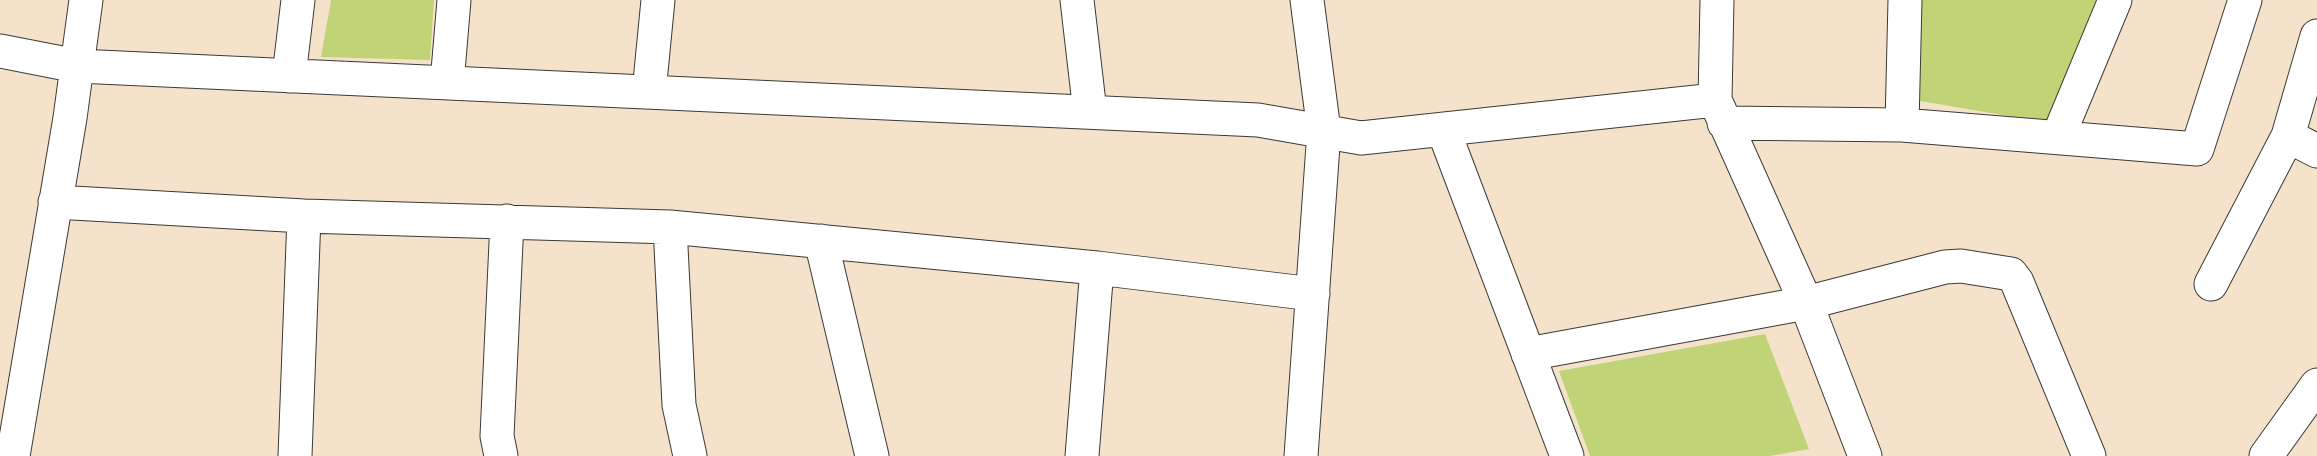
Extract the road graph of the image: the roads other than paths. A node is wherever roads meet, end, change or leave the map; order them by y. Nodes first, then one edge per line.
1 (86, 0) edge
2 (298, 0) edge
3 (454, 0) edge
4 (658, 0) edge
5 (1077, 0) edge
6 (1307, 0) edge
7 (1717, 0) edge
8 (1905, 0) edge
9 (2115, 0) edge
10 (2245, 0) edge
11 (2317, 36) edge
12 (0, 51) edge
13 (77, 66) junction
14 (289, 76) junction
15 (447, 83) junction
16 (649, 92) junction
17 (1090, 112) junction
18 (1719, 112) junction
19 (1902, 125) junction
20 (1443, 129) junction
21 (1324, 131) junction
22 (2288, 136) junction
23 (2058, 137) junction
24 (2317, 151) edge
25 (55, 202) junction
26 (304, 216) junction
27 (507, 221) junction
28 (670, 227) junction
29 (821, 241) junction
30 (1097, 268) junction
31 (2211, 284) dead end
32 (1313, 294) junction
33 (1806, 303) junction
34 (1528, 354) junction
35 (2317, 385) edge
36 (13, 456) edge
37 (295, 456) edge
38 (501, 456) edge
39 (690, 456) edge
40 (873, 456) edge
41 (1082, 456) edge
42 (1301, 456) edge
43 (1567, 456) edge
44 (1865, 456) edge
45 (2089, 456) edge
46 (2266, 456) edge

1 - 13 street
2 - 14 street
3 - 15 street
4 - 16 street
5 - 17 street
6 - 21 street
7 - 18 street
8 - 19 street
9 - 23 street
10 - 23 street
11 - 22 street
12 - 13 street
13 - 14 street
13 - 25 street
14 - 15 street
15 - 16 street
16 - 17 street
17 - 21 street
18 - 19 street
18 - 20 street
18 - 33 street
19 - 23 street
20 - 21 street
20 - 34 street
21 - 32 street
22 - 24 street
22 - 31 street
25 - 26 street
25 - 36 street
26 - 27 street
26 - 37 street
27 - 28 street
27 - 38 street
28 - 29 street
28 - 39 street
29 - 30 street
29 - 40 street
30 - 32 street
30 - 41 street
32 - 42 street
33 - 34 street
33 - 44 street
33 - 45 street
34 - 43 street
35 - 46 street

